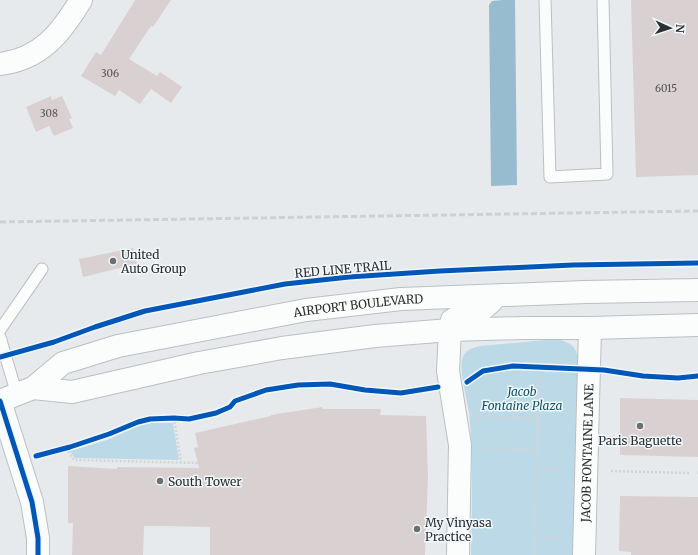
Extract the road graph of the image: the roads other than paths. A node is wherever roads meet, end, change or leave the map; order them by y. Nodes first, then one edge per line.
1 (81, 0) edge
2 (545, 0) edge
3 (603, 0) edge
4 (0, 64) edge
5 (42, 269) dead end
6 (698, 290) edge
7 (498, 295) junction
8 (698, 325) edge
9 (590, 328) junction
10 (0, 330) edge
11 (450, 330) junction
12 (0, 337) edge
13 (12, 396) edge
14 (38, 555) edge
15 (458, 555) edge
16 (584, 555) edge

1 - 4 main road
2 - 3 lane
5 - 10 lane
6 - 7 main road, AIRPORT BOULEVARD
7 - 11 main road
7 - 13 main road, AIRPORT BOULEVARD
8 - 9 main road
9 - 11 main road
9 - 16 main road, JACOB FONTAINE LANE
11 - 13 main road
11 - 15 main road
12 - 13 lane
13 - 14 main road

